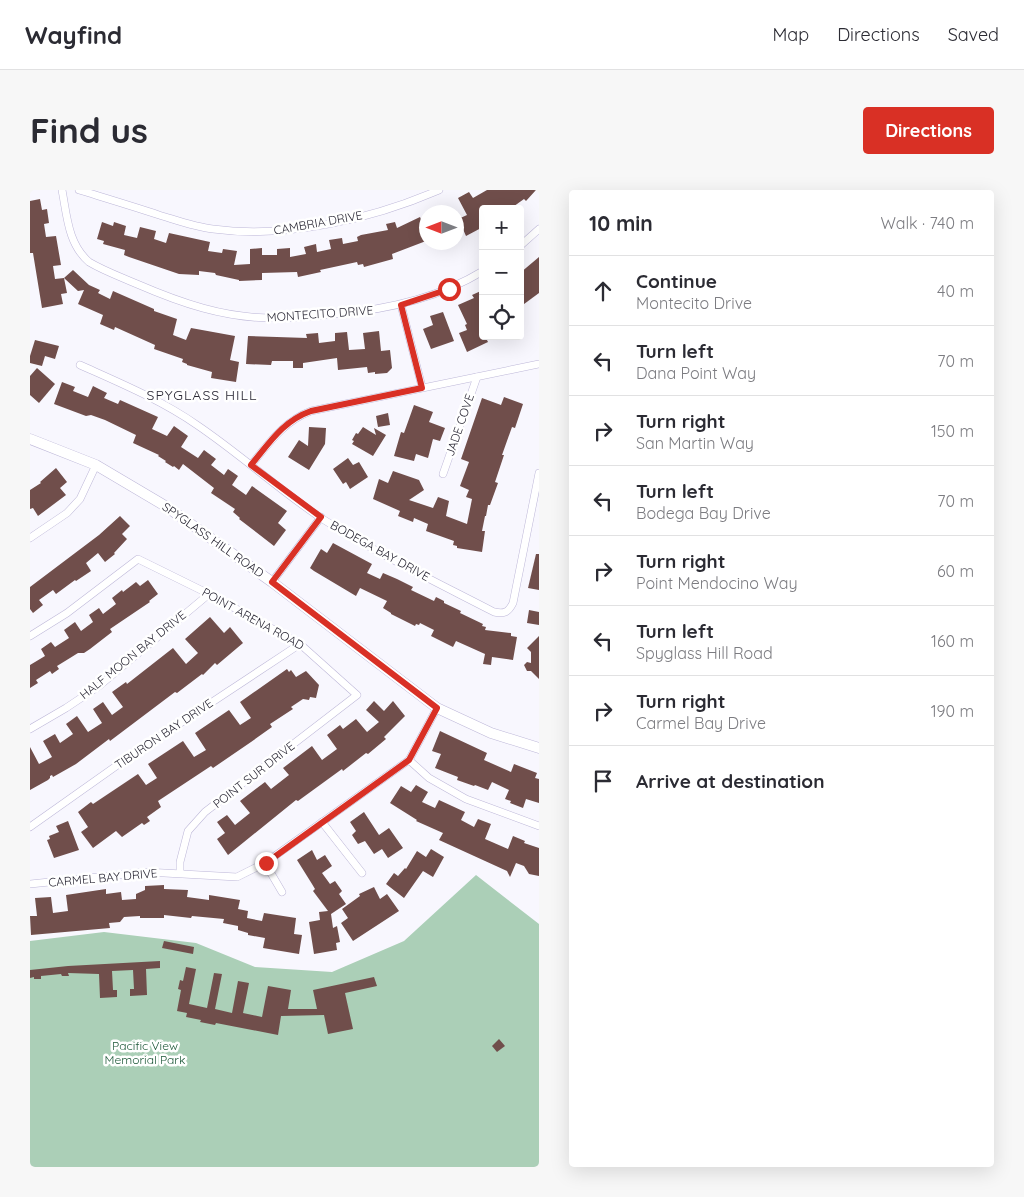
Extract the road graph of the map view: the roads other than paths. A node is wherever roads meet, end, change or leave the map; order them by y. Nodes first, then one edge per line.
1 (62, 190) edge
2 (79, 190) edge
3 (439, 190) edge
4 (539, 229) edge
5 (524, 242) edge
6 (479, 273) edge
7 (401, 305) junction
8 (539, 364) edge
9 (80, 365) dead end
10 (476, 377) junction
11 (422, 388) junction
12 (30, 439) edge
13 (96, 465) junction
14 (251, 465) junction
15 (539, 473) edge
16 (443, 474) dead end
17 (321, 517) junction
18 (30, 538) edge
19 (272, 582) junction
20 (209, 594) junction
21 (30, 636) edge
22 (300, 644) junction
23 (356, 695) joint
24 (437, 708) junction
25 (30, 729) edge
26 (539, 748) edge
27 (409, 760) junction
28 (322, 822) junction
29 (539, 826) edge
30 (30, 827) edge
31 (266, 863) junction
32 (362, 872) dead end
33 (180, 873) junction
34 (30, 884) edge
35 (282, 892) dead end

1 - 7 street, MONTECITO DRIVE
2 - 3 street, CAMBRIA DRIVE
4 - 5 street
6 - 7 street, MONTECITO DRIVE
7 - 11 street
8 - 10 street
9 - 14 street, BODEGA BAY DRIVE
10 - 11 street
10 - 16 street, JADE COVE
11 - 14 street
12 - 13 main road, SPYGLASS HILL ROAD
13 - 18 street
13 - 19 main road, SPYGLASS HILL ROAD
14 - 17 street, BODEGA BAY DRIVE
15 - 17 street, BODEGA BAY DRIVE
17 - 19 street
19 - 24 main road, SPYGLASS HILL ROAD
20 - 21 street, POINT ARENA ROAD
20 - 22 street, POINT ARENA ROAD
20 - 25 street, HALF MOON BAY DRIVE
22 - 23 street, POINT ARENA ROAD
22 - 30 street, TIBURON BAY DRIVE
23 - 33 street, POINT SUR DRIVE
24 - 26 main road, SPYGLASS HILL ROAD
24 - 27 street, CARMEL BAY DRIVE
27 - 28 street, CARMEL BAY DRIVE
27 - 29 street
28 - 31 street, CARMEL BAY DRIVE
28 - 32 street
31 - 33 street, CARMEL BAY DRIVE
31 - 35 street
33 - 34 street, CARMEL BAY DRIVE

